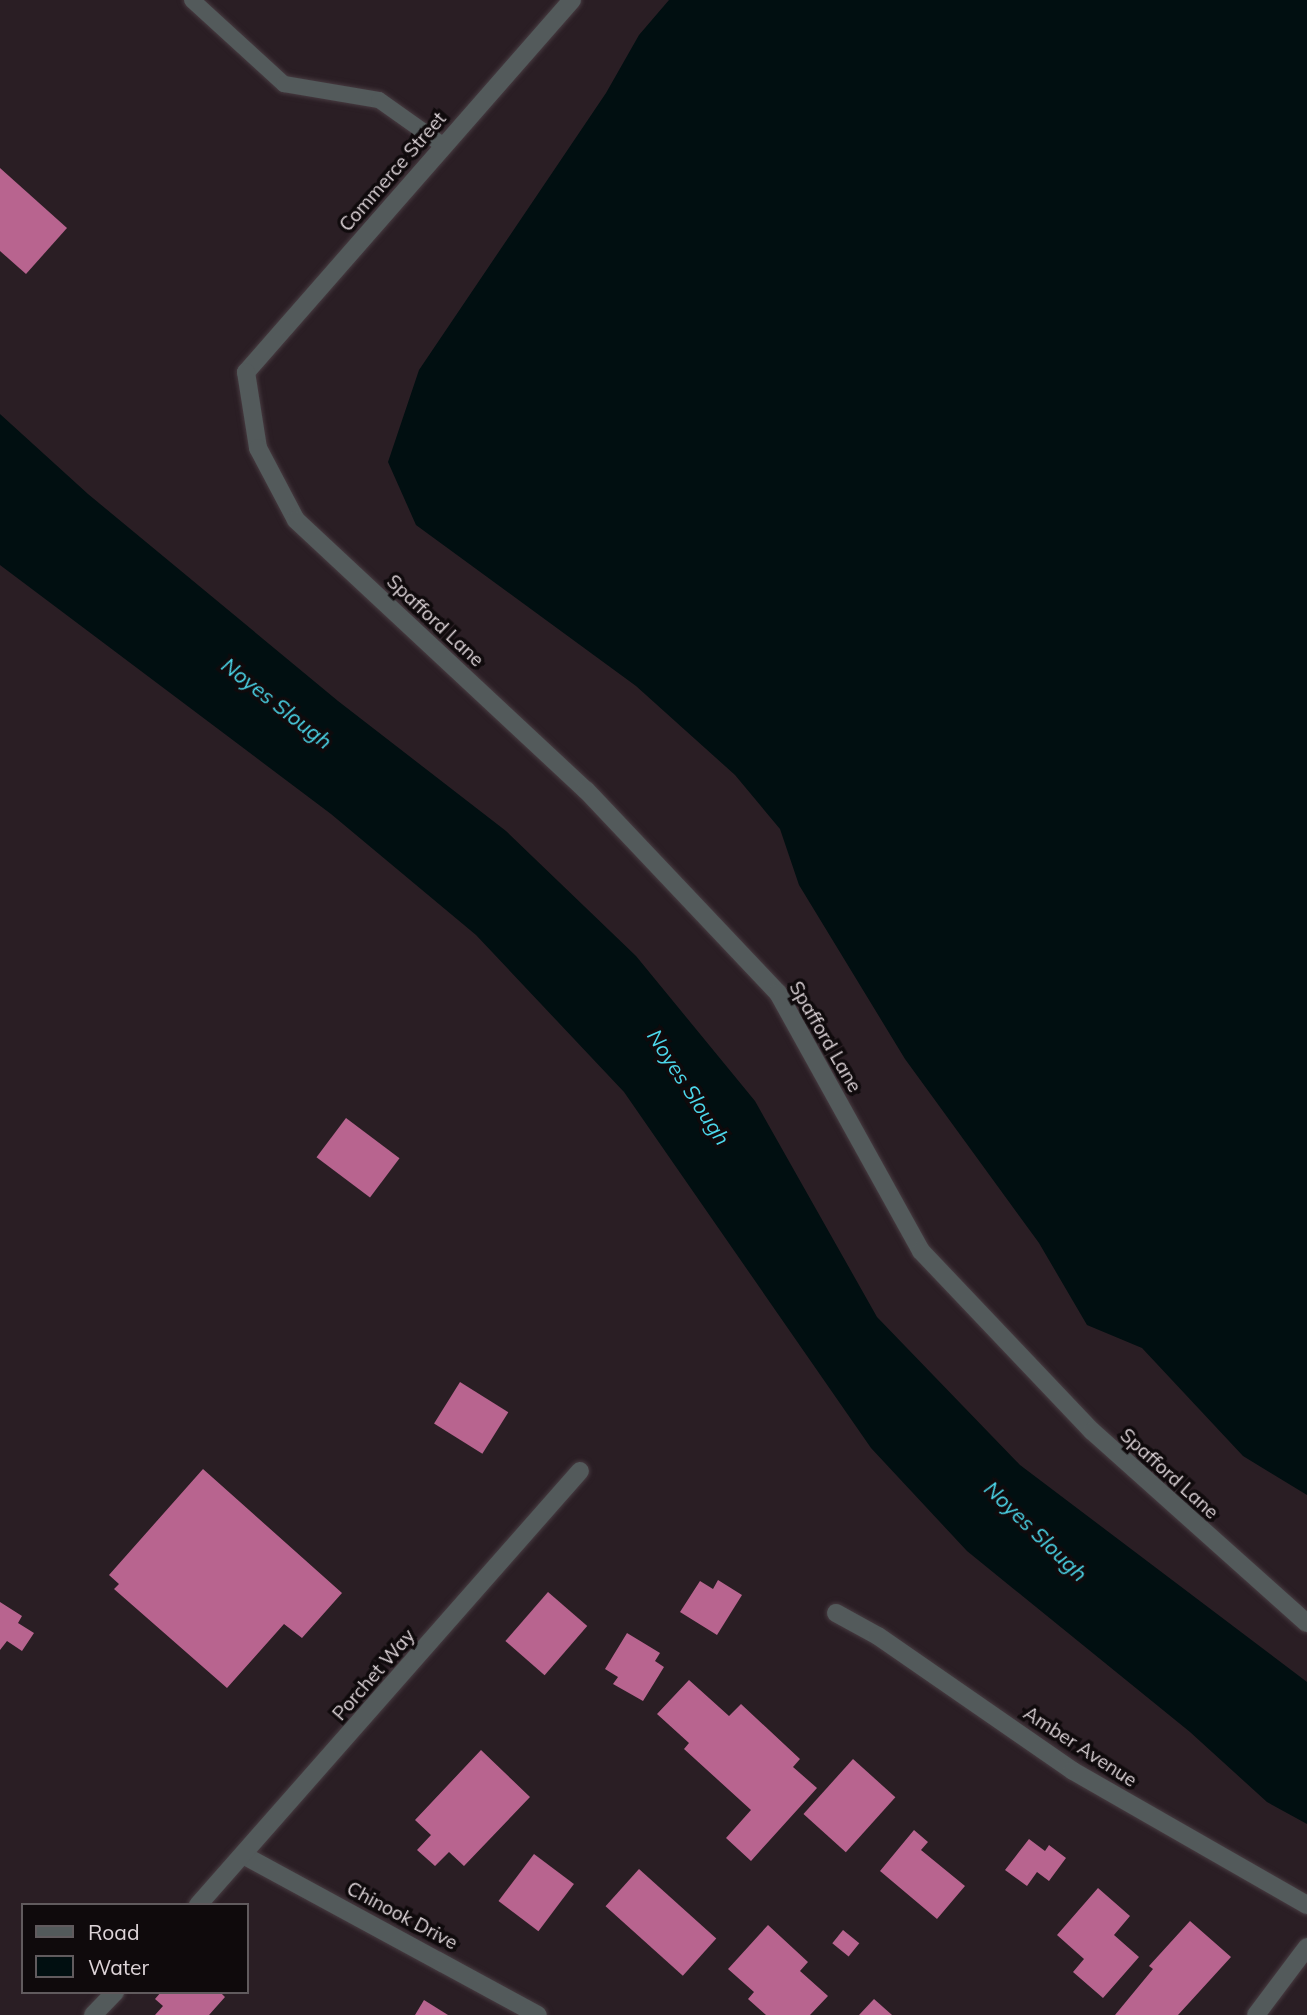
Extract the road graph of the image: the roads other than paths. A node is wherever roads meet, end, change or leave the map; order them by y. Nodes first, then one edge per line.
1 (192, 0) edge
2 (572, 0) edge
3 (444, 146) junction
4 (246, 372) joint
5 (580, 1471) dead end
6 (836, 1613) dead end
7 (1307, 1623) edge
8 (245, 1856) junction
9 (200, 1903) edge
10 (1307, 1905) edge
11 (1307, 1947) edge
12 (113, 1994) edge
13 (93, 2015) edge
14 (538, 2015) edge
15 (1256, 2015) edge

1 - 3 lane
2 - 3 street, Commerce Street
3 - 4 street, Commerce Street
4 - 7 street, Spafford Lane
5 - 8 street, Porchet Way
6 - 10 street, Amber Avenue
8 - 9 street, Porchet Way
8 - 14 street, Chinook Drive
11 - 15 street
12 - 13 street

